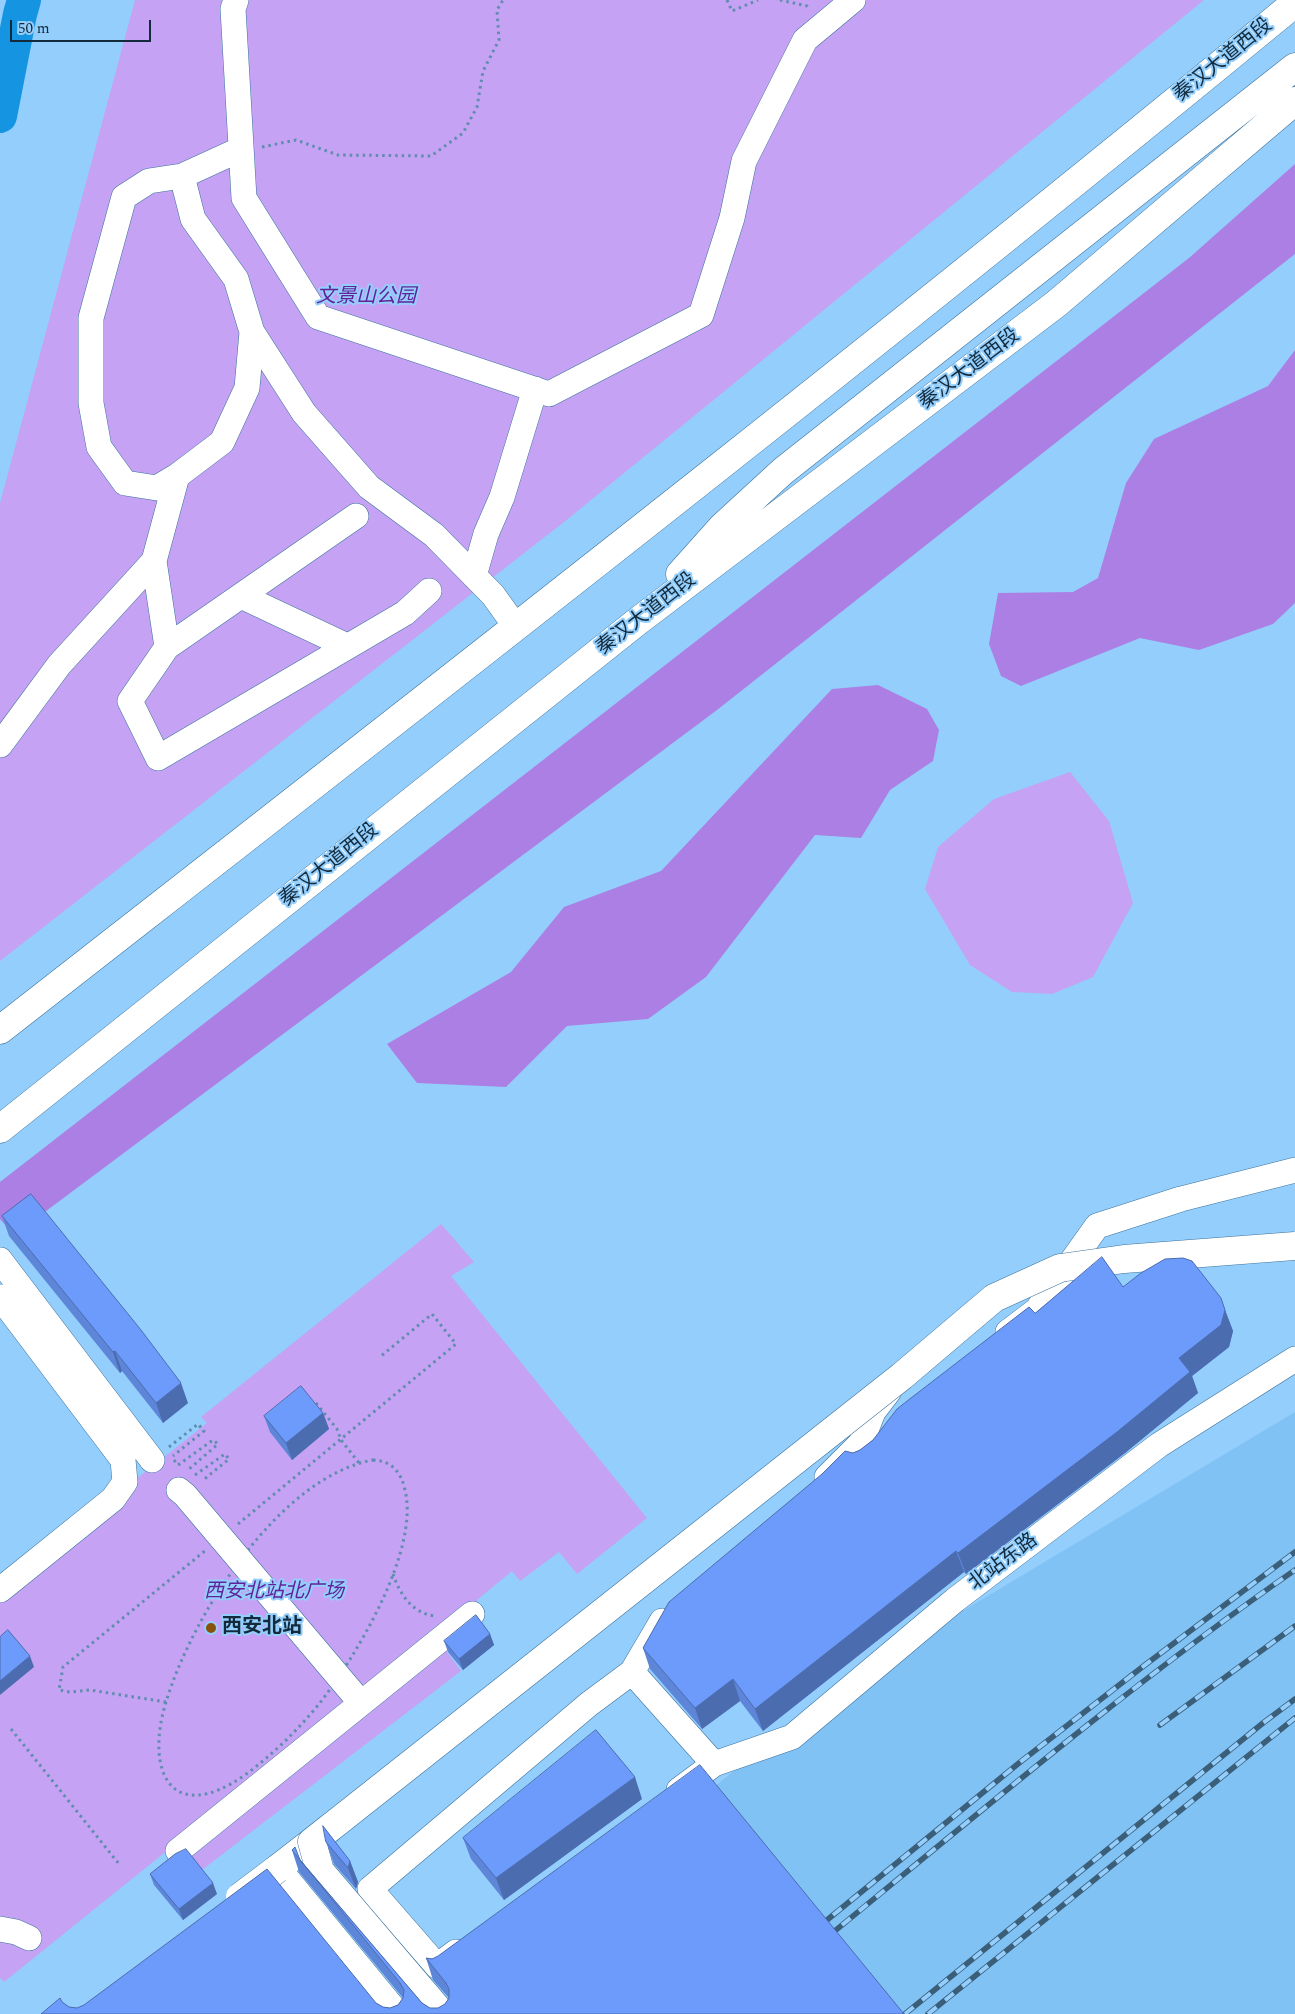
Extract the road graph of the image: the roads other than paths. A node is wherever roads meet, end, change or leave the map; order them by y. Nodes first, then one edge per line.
1 (236, 0) edge
2 (853, 0) edge
3 (1295, 3) edge
4 (1295, 67) edge
5 (1295, 101) edge
6 (241, 149) junction
7 (182, 176) junction
8 (252, 332) junction
9 (535, 390) junction
10 (177, 476) junction
11 (356, 516) dead end
12 (154, 561) junction
13 (474, 576) junction
14 (429, 591) dead end
15 (241, 596) junction
16 (638, 621) junction
17 (516, 627) junction
18 (347, 646) junction
19 (168, 647) junction
20 (0, 745) edge
21 (0, 1030) edge
22 (0, 1129) edge
23 (1295, 1170) edge
24 (1295, 1246) edge
25 (0, 1260) edge
26 (0, 1297) edge
27 (990, 1346) edge
28 (1295, 1359) edge
29 (902, 1376) junction
30 (896, 1418) edge
31 (152, 1460) road end
32 (185, 1484) road end
33 (0, 1590) edge
34 (675, 1606) edge
35 (472, 1614) dead end
36 (632, 1672) junction
37 (361, 1703) junction
38 (714, 1764) junction
39 (659, 1805) edge
40 (357, 1807) junction
41 (178, 1851) edge
42 (277, 1869) junction
43 (222, 1910) edge
44 (0, 1929) edge
45 (476, 1937) edge
46 (29, 1938) dead end
47 (396, 2014) edge
48 (442, 2014) edge

1 - 6 street
2 - 9 street
3 - 17 main road, 秦汉大道西段
4 - 16 main road
5 - 16 main road, 秦汉大道西段
6 - 7 street
6 - 9 street
7 - 8 street
7 - 10 street
8 - 10 street
8 - 13 street
9 - 13 street
10 - 12 street
11 - 15 street
12 - 19 street
12 - 20 street
13 - 17 street
14 - 18 street
15 - 18 street
15 - 19 street
16 - 22 main road, 秦汉大道西段
17 - 21 main road, 秦汉大道西段
18 - 19 street
23 - 27 street
24 - 29 main road, bridge
25 - 31 street
26 - 33 street
28 - 38 street, 北站东路
29 - 30 street
29 - 40 main road, bridge
32 - 37 street
34 - 36 street
35 - 37 street
36 - 38 street
36 - 45 street
37 - 41 street
38 - 39 street, 北站东路
40 - 42 main road
40 - 48 main road, bridge
42 - 43 main road, bridge
42 - 47 main road
44 - 46 street

